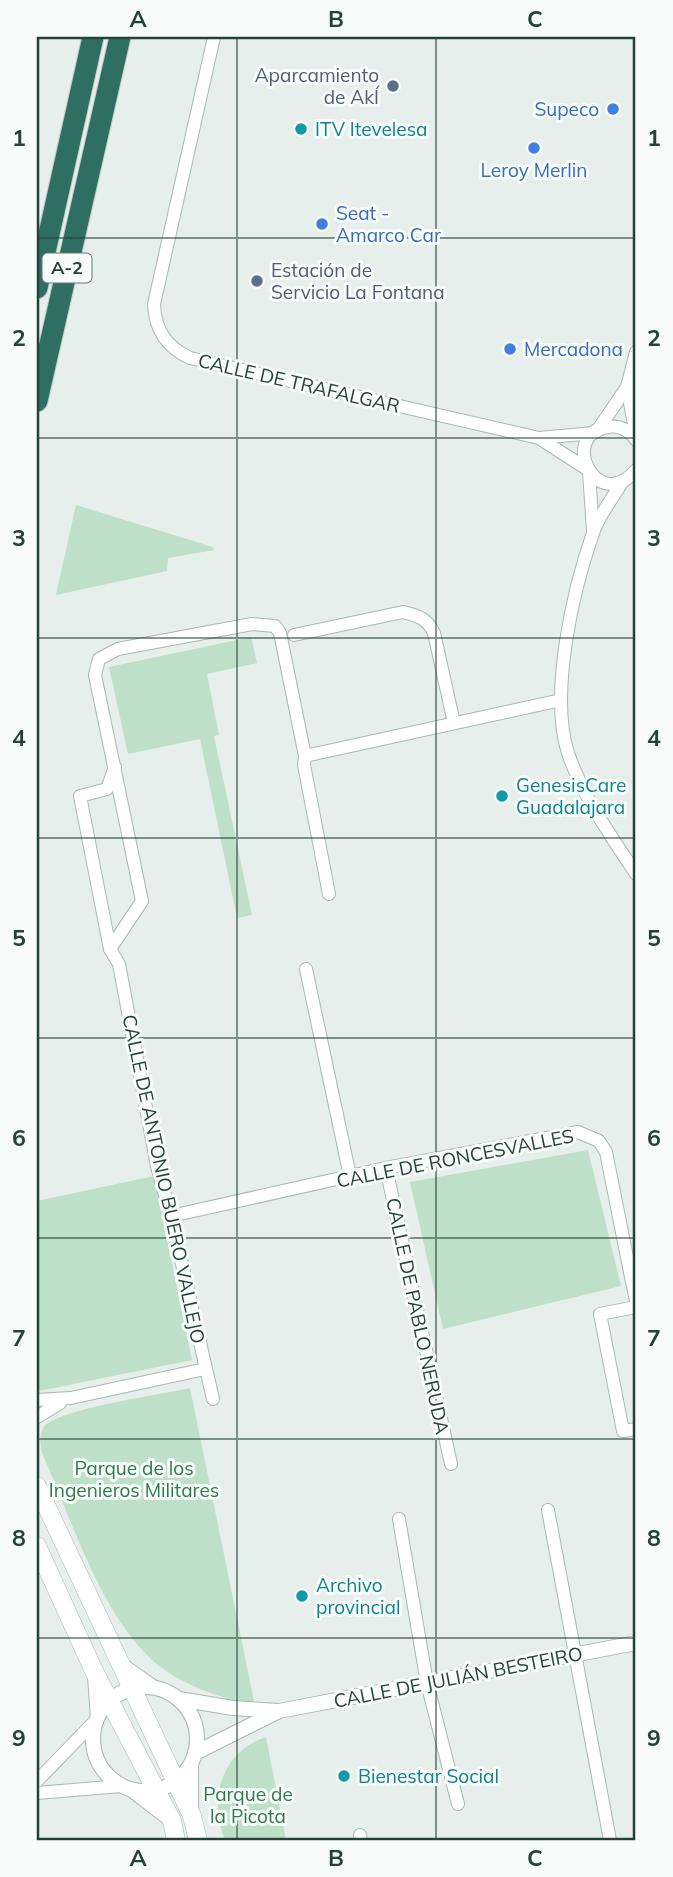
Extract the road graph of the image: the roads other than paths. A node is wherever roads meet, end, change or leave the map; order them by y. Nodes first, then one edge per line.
1 (93, 37) edge
2 (120, 37) edge
3 (131, 37) edge
4 (214, 37) edge
5 (72, 130) junction
6 (98, 135) junction
7 (37, 237) edge
8 (37, 288) edge
9 (636, 352) edge
10 (627, 387) junction
11 (37, 401) edge
12 (595, 432) junction
13 (539, 438) junction
14 (636, 438) edge
15 (588, 470) junction
16 (636, 470) edge
17 (628, 480) edge
18 (593, 531) junction
19 (295, 635) dead end
20 (561, 700) junction
21 (454, 723) junction
22 (305, 756) junction
23 (116, 763) junction
24 (636, 874) edge
25 (329, 894) dead end
26 (110, 950) junction
27 (306, 969) dead end
28 (386, 1168) junction
29 (351, 1176) junction
30 (172, 1216) junction
31 (633, 1272) edge
32 (636, 1301) edge
33 (636, 1307) edge
34 (205, 1369) junction
35 (71, 1398) junction
36 (213, 1399) dead end
37 (37, 1400) edge
38 (37, 1418) edge
39 (636, 1429) edge
40 (451, 1464) dead end
41 (37, 1486) edge
42 (548, 1510) dead end
43 (399, 1519) dead end
44 (37, 1546) edge
45 (636, 1643) edge
46 (575, 1655) junction
47 (122, 1664) junction
48 (94, 1671) junction
49 (427, 1683) junction
50 (133, 1688) junction
51 (156, 1688) junction
52 (178, 1699) junction
53 (110, 1700) junction
54 (279, 1711) junction
55 (97, 1719) junction
56 (194, 1757) junction
57 (37, 1781) edge
58 (176, 1781) junction
59 (125, 1788) junction
60 (155, 1790) junction
61 (37, 1793) edge
62 (458, 1804) dead end
63 (192, 1816) junction
64 (172, 1821) junction
65 (176, 1840) edge
66 (198, 1840) edge
67 (610, 1840) edge

1 - 5 highway, A-2
2 - 6 highway, A-2
3 - 6 highway
4 - 13 street, CALLE DE TRAFALGAR
5 - 7 highway
5 - 8 highway, A-2
6 - 11 highway, A-2
9 - 10 street
10 - 12 street
10 - 14 street
12 - 13 street, CALLE DE TRAFALGAR
12 - 14 street, CALLE DE TRAFALGAR
12 - 15 street
13 - 15 street, CALLE DE TRAFALGAR
15 - 17 street, CALLE DE TRAFALGAR
15 - 18 street
16 - 17 street
17 - 18 street
18 - 20 street
19 - 21 street
20 - 21 street
20 - 24 street
21 - 22 street
22 - 23 street
22 - 25 street
23 - 26 street
23 - 26 street, CALLE DE ANTONIO BUERO VALLEJO
26 - 30 street, CALLE DE ANTONIO BUERO VALLEJO
27 - 29 street
28 - 29 street, CALLE DE RONCESVALLES
28 - 31 street, CALLE DE RONCESVALLES
28 - 40 street, CALLE DE PABLO NERUDA
29 - 30 street, CALLE DE RONCESVALLES
30 - 34 street, CALLE DE ANTONIO BUERO VALLEJO
31 - 32 street, CALLE DE RONCESVALLES
33 - 39 street
34 - 35 street
34 - 36 street, CALLE DE ANTONIO BUERO VALLEJO
35 - 37 street
35 - 38 street
41 - 47 main road
42 - 46 street
43 - 49 street
44 - 48 main road
45 - 46 street, CALLE DE JULIÁN BESTEIRO
46 - 49 street, CALLE DE JULIÁN BESTEIRO
46 - 67 street
47 - 50 main road
47 - 51 street
48 - 53 main road
48 - 55 street
49 - 54 street, CALLE DE JULIÁN BESTEIRO
49 - 62 street
50 - 51 street
50 - 53 street
50 - 58 main road
51 - 52 street, CALLE DE JULIÁN BESTEIRO
52 - 54 street, CALLE DE JULIÁN BESTEIRO
52 - 56 street
53 - 55 street
53 - 60 main road
54 - 56 street, CALLE DE JULIÁN BESTEIRO
55 - 57 street
55 - 59 street
56 - 58 street
56 - 63 street
58 - 60 street
58 - 63 main road
59 - 60 street
59 - 61 street
59 - 64 street
60 - 64 main road
63 - 66 main road
64 - 65 main road

